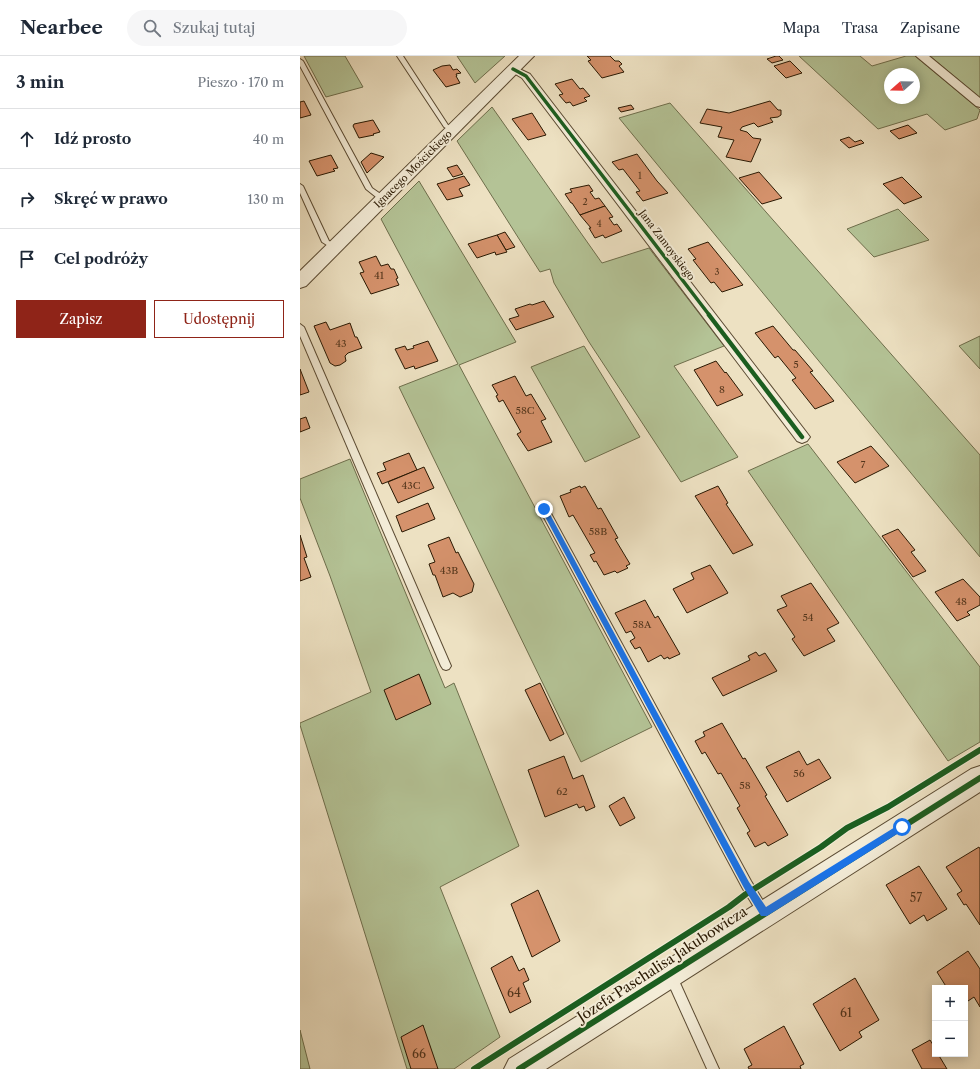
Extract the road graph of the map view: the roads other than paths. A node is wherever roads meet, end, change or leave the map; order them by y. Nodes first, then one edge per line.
1 (400, 56) edge
2 (527, 56) edge
3 (922, 56) edge
4 (300, 62) edge
5 (513, 69) junction
6 (980, 104) edge
7 (453, 130) junction
8 (300, 186) edge
9 (383, 199) junction
10 (335, 247) junction
11 (300, 282) edge
12 (300, 327) edge
13 (802, 437) dead end
14 (544, 509) dead end
15 (446, 666) dead end
16 (980, 778) edge
17 (764, 913) junction
18 (670, 973) junction
19 (519, 1069) edge
20 (713, 1069) edge

1 - 7 lane
2 - 5 street, Ignacego Mościckiego
3 - 6 street
4 - 9 lane
5 - 7 street, Ignacego Mościckiego
5 - 13 street, Jana Zamoyskiego
7 - 9 street, Ignacego Mościckiego
8 - 10 lane
9 - 10 street, Ignacego Mościckiego
10 - 11 street, Ignacego Mościckiego
12 - 15 lane
14 - 17 lane
16 - 17 street, Józefa Paschalisa Jakubowicza
17 - 18 street, Józefa Paschalisa Jakubowicza
18 - 19 street, Józefa Paschalisa Jakubowicza
18 - 20 lane

